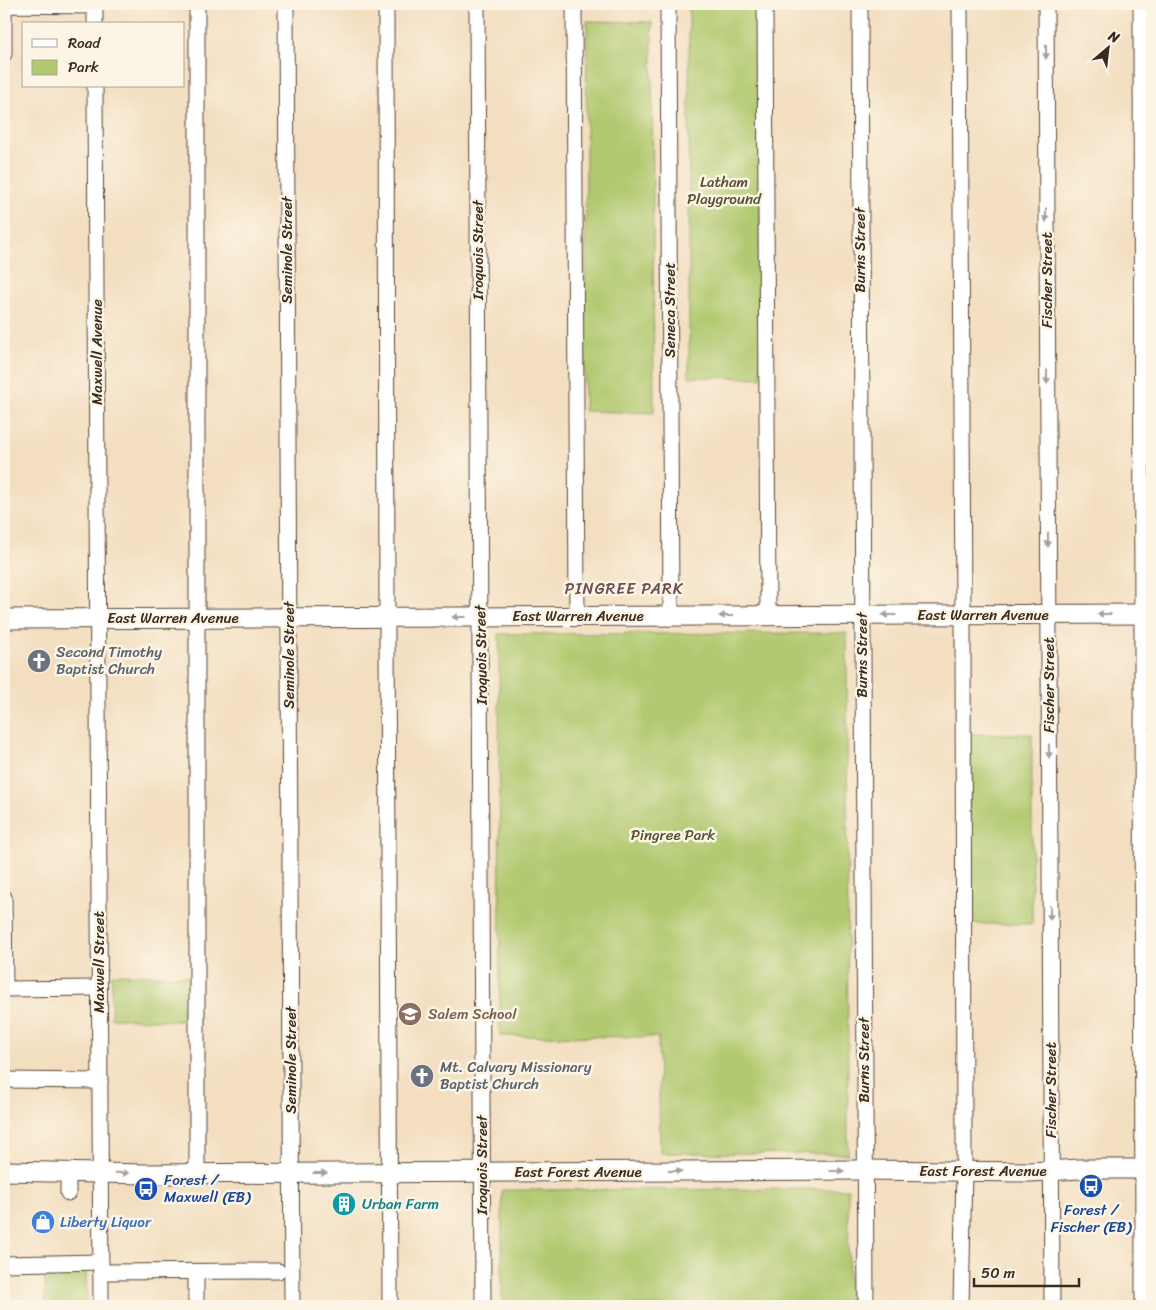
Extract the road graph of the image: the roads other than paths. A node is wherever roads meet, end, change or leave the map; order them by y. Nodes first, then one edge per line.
1 (196, 4) edge
2 (286, 4) edge
3 (386, 4) edge
4 (478, 4) edge
5 (574, 4) edge
6 (668, 4) edge
7 (765, 4) edge
8 (860, 4) edge
9 (960, 4) edge
10 (1046, 4) edge
11 (1141, 4) edge
12 (95, 5) edge
13 (95, 22) edge
14 (4, 54) edge
15 (95, 88) edge
16 (1049, 614) junction
17 (1147, 614) edge
18 (768, 615) junction
19 (862, 615) junction
20 (963, 615) junction
21 (577, 616) junction
22 (671, 616) junction
23 (386, 617) junction
24 (481, 617) junction
25 (98, 618) junction
26 (196, 618) junction
27 (289, 618) junction
28 (4, 619) edge
29 (4, 897) edge
30 (99, 988) junction
31 (4, 989) edge
32 (4, 1080) edge
33 (100, 1081) junction
34 (1147, 1169) edge
35 (865, 1170) junction
36 (4, 1171) edge
37 (964, 1171) junction
38 (1051, 1171) junction
39 (68, 1172) junction
40 (100, 1172) junction
41 (482, 1172) junction
42 (291, 1173) junction
43 (389, 1173) junction
44 (197, 1174) junction
45 (68, 1193) dead end
46 (4, 1264) edge
47 (101, 1267) junction
48 (278, 1271) dead end
49 (196, 1272) junction
50 (101, 1306) edge
51 (196, 1306) edge
52 (292, 1306) edge
53 (390, 1306) edge
54 (483, 1306) edge
55 (866, 1306) edge
56 (962, 1306) edge
57 (1052, 1306) edge
58 (1142, 1306) edge

1 - 26 street
2 - 27 street, Seminole Street
3 - 23 street
4 - 24 street, Iroquois Street
5 - 21 street
6 - 22 street, Seneca Street
7 - 18 street
8 - 19 street, Burns Street
9 - 20 street
10 -> 16 street, Fischer Street
11 - 17 street
12 - 13 street
12 - 14 street
15 - 25 street, Maxwell Avenue
17 -> 16 main road, East Warren Avenue
16 - 20 main road, East Warren Avenue
16 -> 38 street, Fischer Street
17 - 34 street
18 - 19 main road, East Warren Avenue
18 -> 22 main road, East Warren Avenue
20 -> 19 main road, East Warren Avenue
19 - 35 street, Burns Street
20 - 37 street
21 - 22 main road, East Warren Avenue
21 - 24 main road, East Warren Avenue
24 -> 23 main road, East Warren Avenue
23 - 27 main road, East Warren Avenue
23 - 43 street
24 - 41 street, Iroquois Street
25 - 26 main road, East Warren Avenue
25 - 28 main road, East Warren Avenue
25 - 30 street, Maxwell Street
26 - 27 main road, East Warren Avenue
26 - 44 street
27 - 42 street, Seminole Street
29 - 31 street
30 - 31 street
30 - 33 street, Maxwell Street
32 - 33 street
33 - 40 street, Maxwell Street
34 - 38 main road, East Forest Avenue
34 - 58 street
35 - 37 main road, East Forest Avenue
41 -> 35 main road, East Forest Avenue
35 - 55 street, Burns Street
36 - 39 main road, East Forest Avenue
37 - 38 main road, East Forest Avenue
37 - 56 street
38 - 57 street, Fischer Street
39 - 40 main road, East Forest Avenue
39 - 45 street
40 -> 44 main road, East Forest Avenue
40 - 47 street, Maxwell Street
41 - 43 main road, East Forest Avenue
41 - 54 street, Iroquois Street
42 -> 43 main road, East Forest Avenue
42 - 44 main road, East Forest Avenue
42 - 52 street, Seminole Street
43 - 53 street
46 - 47 street
47 - 49 street
47 - 50 street, Maxwell Street
48 - 49 street
49 - 51 street

